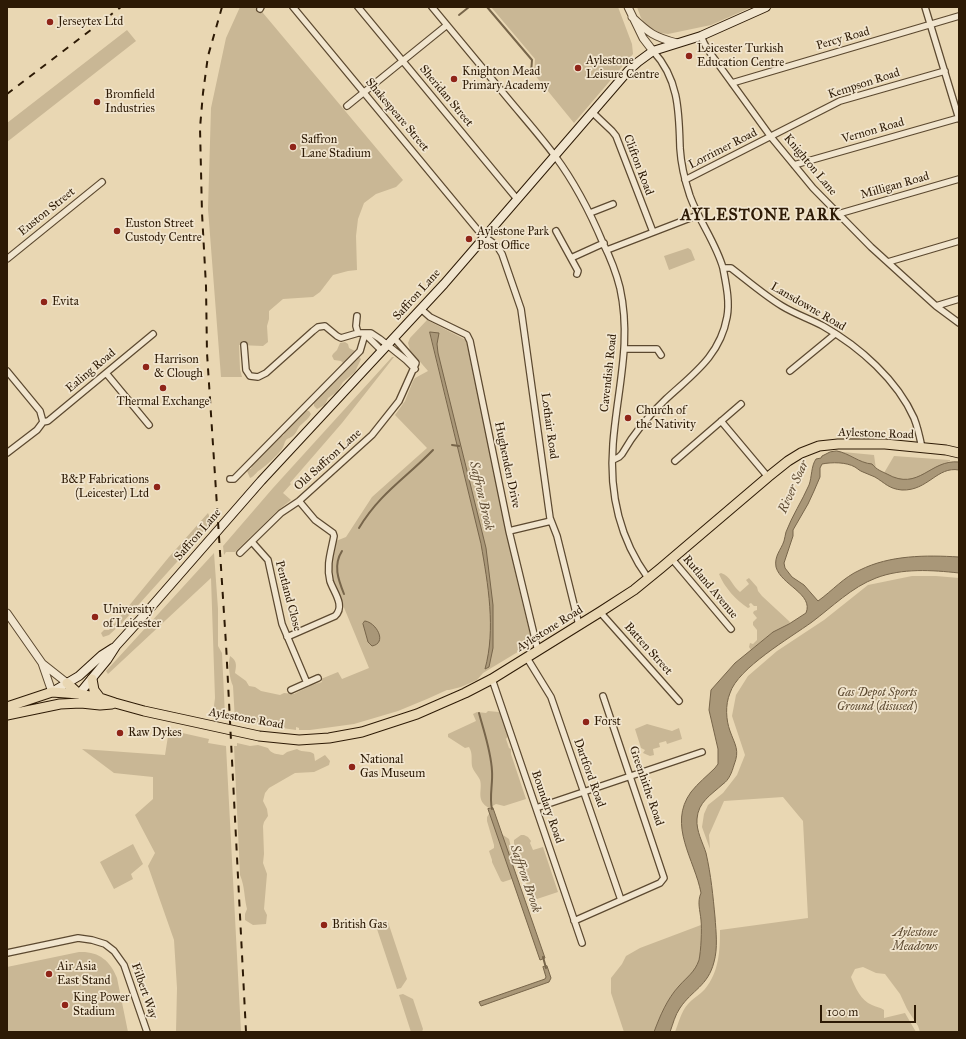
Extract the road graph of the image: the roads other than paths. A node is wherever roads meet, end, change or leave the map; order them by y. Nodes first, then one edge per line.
1 (293, 7) edge
2 (358, 7) edge
3 (432, 7) edge
4 (628, 7) edge
5 (766, 7) edge
6 (925, 7) edge
7 (959, 16) edge
8 (632, 17) junction
9 (446, 25) junction
10 (930, 25) junction
11 (701, 36) junction
12 (676, 43) junction
13 (653, 51) junction
14 (402, 61) junction
15 (945, 71) junction
16 (732, 83) junction
17 (364, 92) junction
18 (347, 106) dead end
19 (592, 112) junction
20 (959, 118) edge
21 (771, 137) junction
22 (554, 155) junction
23 (794, 165) junction
24 (959, 179) edge
25 (685, 180) junction
26 (102, 182) dead end
27 (517, 199) junction
28 (613, 204) dead end
29 (590, 213) junction
30 (838, 214) junction
31 (698, 215) junction
32 (556, 231) dead end
33 (653, 232) junction
34 (485, 237) junction
35 (959, 241) edge
36 (604, 243) junction
37 (607, 250) junction
38 (571, 258) junction
39 (7, 259) edge
40 (888, 262) junction
41 (723, 268) junction
42 (577, 274) dead end
43 (959, 299) edge
44 (936, 306) junction
45 (421, 309) junction
46 (357, 316) dead end
47 (959, 324) edge
48 (358, 333) junction
49 (153, 334) dead end
50 (365, 334) junction
51 (835, 334) junction
52 (394, 338) junction
53 (244, 345) dead end
54 (385, 348) junction
55 (625, 349) junction
56 (661, 355) dead end
57 (415, 369) junction
58 (7, 371) edge
59 (790, 371) dead end
60 (106, 373) junction
61 (741, 404) dead end
62 (721, 421) junction
63 (43, 422) junction
64 (149, 425) dead end
65 (922, 448) junction
66 (7, 453) edge
67 (959, 453) edge
68 (613, 460) junction
69 (675, 461) dead end
70 (768, 477) junction
71 (230, 479) dead end
72 (299, 501) junction
73 (551, 521) junction
74 (509, 531) junction
75 (252, 542) junction
76 (240, 553) dead end
77 (672, 559) junction
78 (648, 578) junction
79 (600, 612) junction
80 (7, 613) edge
81 (580, 625) junction
82 (731, 629) dead end
83 (287, 637) junction
84 (116, 646) junction
85 (538, 651) junction
86 (527, 658) junction
87 (42, 664) junction
88 (318, 678) dead end
89 (92, 679) junction
90 (492, 679) junction
91 (307, 682) junction
92 (67, 683) junction
93 (291, 690) dead end
94 (52, 692) junction
95 (79, 694) junction
96 (603, 696) dead end
97 (100, 698) junction
98 (679, 701) dead end
99 (115, 703) junction
100 (60, 704) junction
101 (7, 707) edge
102 (7, 715) edge
103 (702, 752) dead end
104 (631, 776) junction
105 (584, 792) junction
106 (536, 808) junction
107 (622, 900) junction
108 (574, 921) junction
109 (582, 942) dead end
110 (7, 953) edge
111 (147, 1032) edge

1 - 17 street, Shakespeare Street
2 - 14 street, Sheridan Street
3 - 9 street, Cavendish Road
4 - 8 street
5 - 11 main road, Saffron Lane
6 - 10 street
7 - 10 street, Percy Road
8 - 12 street
8 - 13 street
9 - 14 street
9 - 22 street, Cavendish Road
10 - 15 street
10 - 16 street, Percy Road
11 - 12 main road, Saffron Lane
11 - 16 street, Knighton Lane
12 - 13 main road, Saffron Lane
13 - 19 main road, Saffron Lane
13 - 25 street
14 - 17 street
14 - 27 street, Sheridan Street
15 - 20 street
15 - 21 street, Kempson Road
16 - 21 street, Knighton Lane
17 - 18 street
17 - 34 street, Shakespeare Street
19 - 22 main road, Saffron Lane
19 - 33 street, Clifton Road
20 - 23 street, Vernon Road
21 - 23 street, Knighton Lane
21 - 25 street, Lorrimer Road
22 - 27 main road, Saffron Lane
22 - 29 street, Cavendish Road
23 - 30 street, Knighton Lane
24 - 30 street, Milligan Road
25 - 31 street
26 - 39 street, Euston Street
27 - 34 main road, Saffron Lane
28 - 29 street
29 - 36 street, Cavendish Road
30 - 40 street, Knighton Lane
31 - 33 street
31 - 41 street
32 - 38 street
33 - 37 street
34 - 45 main road, Saffron Lane
34 - 73 street, Lothair Road
35 - 40 street
36 - 37 street, Cavendish Road
36 - 38 street
37 - 55 street, Cavendish Road
38 - 42 street
40 - 44 street, Knighton Lane
41 - 51 street, Lansdowne Road
41 - 68 street
43 - 44 street
44 - 47 street, Knighton Lane
45 - 52 main road, Saffron Lane
45 - 74 street, Hughenden Drive
46 - 48 street
48 - 50 street
48 - 53 street
49 - 60 street, Ealing Road
50 - 54 street
50 - 71 street
51 - 59 street
51 - 65 street, Lansdowne Road
52 - 54 main road, Saffron Lane
52 - 57 street
54 - 57 street
54 - 84 main road, Saffron Lane
55 - 56 street
55 - 68 street, Cavendish Road
57 - 72 street, Old Saffron Lane
58 - 63 street
60 - 63 street, Ealing Road
60 - 64 street
61 - 62 street
62 - 69 street
62 - 70 street
63 - 66 street, Ealing Road
65 - 67 main road, Aylestone Road
65 - 70 main road, Aylestone Road
68 - 78 street, Cavendish Road
70 - 77 main road, Aylestone Road
72 - 75 street, Old Saffron Lane
72 - 83 street
73 - 74 street
73 - 81 street, Lothair Road
74 - 85 street, Hughenden Drive
75 - 76 street, Old Saffron Lane
75 - 83 street, Pentland Close
77 - 78 main road, Aylestone Road
77 - 82 street, Rutland Avenue
78 - 79 main road, Aylestone Road
79 - 81 main road, Aylestone Road
79 - 98 street, Batten Street
80 - 87 street
81 - 85 main road, Aylestone Road
83 - 91 street, Pentland Close
84 - 89 main road, Saffron Lane
84 - 92 main road, Saffron Lane
85 - 86 main road, Aylestone Road
86 - 90 main road, Aylestone Road
86 - 105 street, Dartford Road
87 - 92 street
87 - 94 street
88 - 91 street
89 - 95 main road, Saffron Lane
89 - 97 main road
90 - 99 main road, Aylestone Road
90 - 106 street, Boundary Road
91 - 93 street
92 - 94 main road, Saffron Lane
92 - 95 main road
94 - 95 main road, Aylestone Road
94 - 101 main road, Aylestone Road
95 - 97 main road, Aylestone Road
95 - 100 main road
96 - 104 street, Greenhithe Road
97 - 99 main road, Aylestone Road
99 - 100 main road, Aylestone Road
100 - 102 main road, Aylestone Road
103 - 104 street
104 - 105 street
104 - 107 street, Greenhithe Road
105 - 106 street
105 - 107 street, Dartford Road
106 - 108 street, Boundary Road
107 - 108 street
108 - 109 street, Boundary Road
110 - 111 street, Filbert Way

